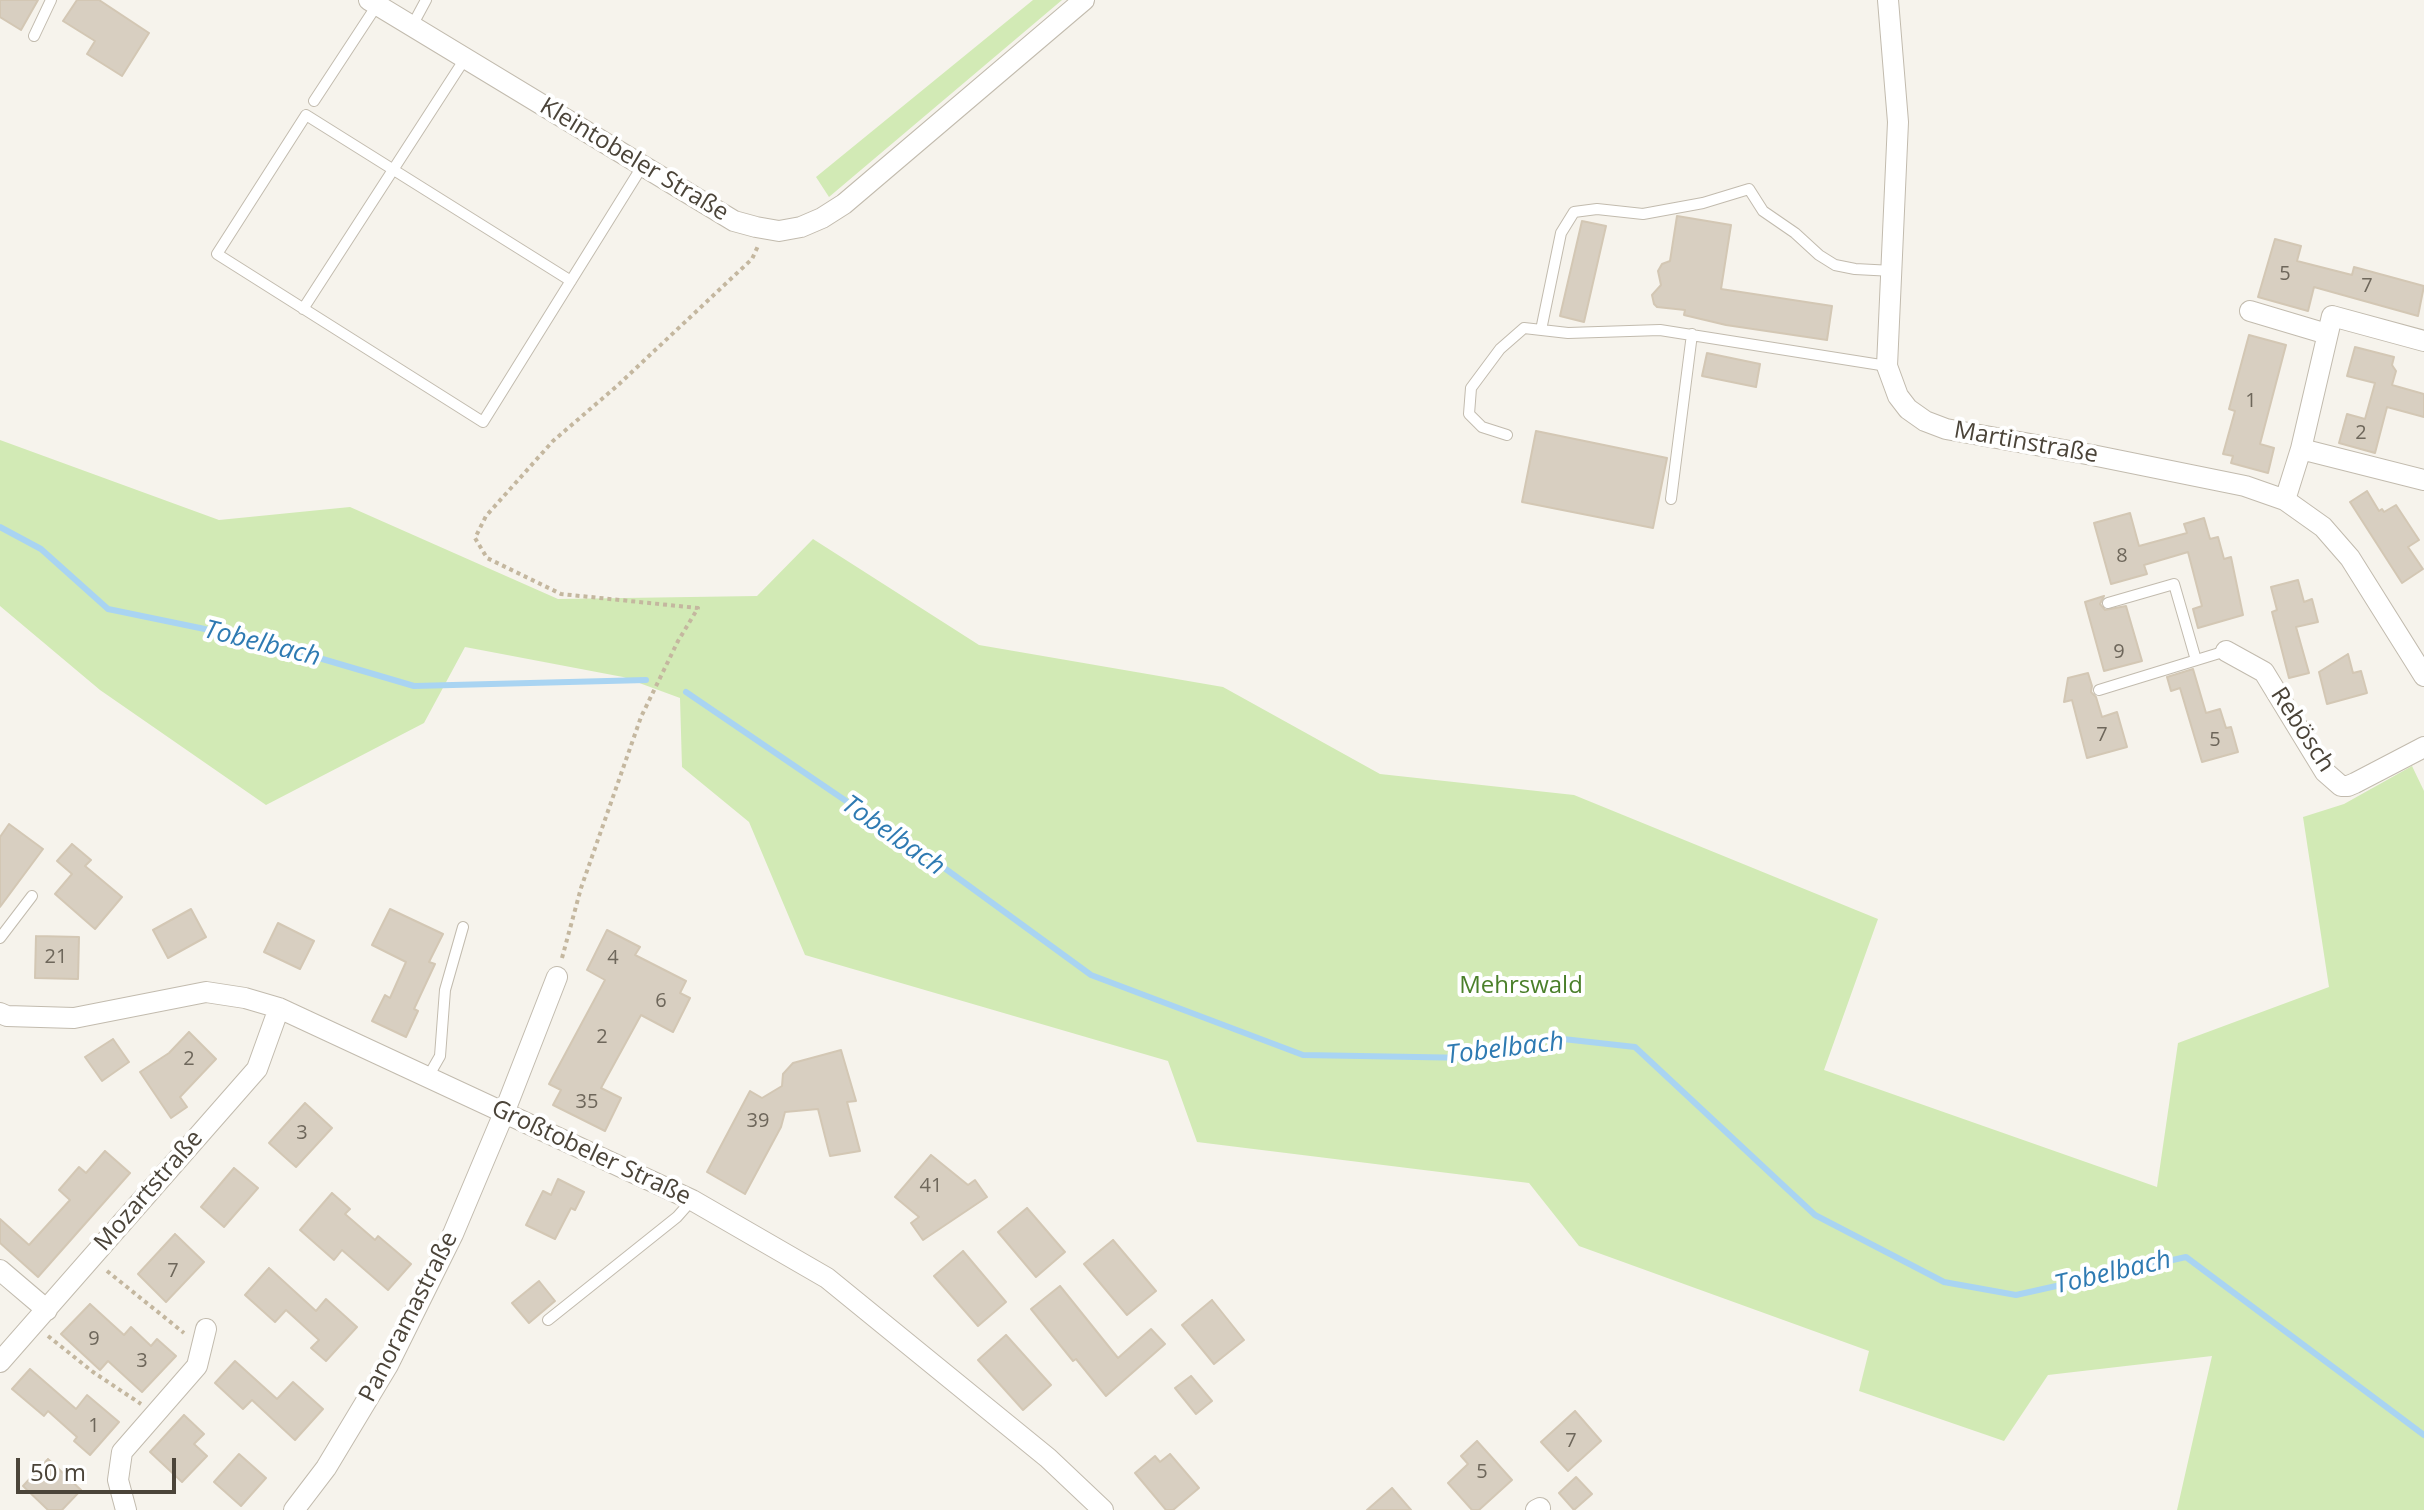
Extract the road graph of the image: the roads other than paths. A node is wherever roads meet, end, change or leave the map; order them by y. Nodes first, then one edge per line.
1 (51, 0) edge
2 (426, 0) edge
3 (1084, 0) edge
4 (1888, 0) edge
5 (373, 2) edge
6 (412, 26) junction
7 (34, 36) dead end
8 (466, 57) junction
9 (314, 101) dead end
10 (643, 165) junction
11 (393, 169) junction
12 (1893, 271) junction
13 (571, 281) junction
14 (303, 309) junction
15 (2250, 311) dead end
16 (1541, 330) junction
17 (1692, 334) junction
18 (2327, 334) junction
19 (2424, 341) edge
20 (1887, 366) junction
21 (1507, 435) dead end
22 (2301, 449) junction
23 (2424, 480) edge
24 (1671, 499) dead end
25 (2285, 500) junction
26 (2108, 603) dead end
27 (2226, 651) joint
28 (2196, 660) junction
29 (2424, 676) edge
30 (2099, 690) dead end
31 (2424, 747) edge
32 (32, 896) dead end
33 (463, 927) dead end
34 (0, 938) edge
35 (557, 977) road end
36 (279, 1008) junction
37 (0, 1013) edge
38 (428, 1077) junction
39 (504, 1113) junction
40 (692, 1200) junction
41 (0, 1270) edge
42 (40, 1317) junction
43 (548, 1320) dead end
44 (204, 1338) road end
45 (0, 1362) edge
46 (126, 1510) edge
47 (294, 1510) edge
48 (1103, 1510) edge

1 - 7 lane
2 - 6 lane
3 - 10 street, Kleintobeler Straße
4 - 12 street, Martinstraße
5 - 6 street, Kleintobeler Straße
5 - 9 lane
6 - 8 street, Kleintobeler Straße
8 - 10 street, Kleintobeler Straße
8 - 11 lane
10 - 13 lane
11 - 13 lane
11 - 14 lane
11 - 14 lane
12 - 16 lane
12 - 20 street, Martinstraße
13 - 14 lane
15 - 18 street
16 - 17 lane
16 - 21 lane
17 - 20 lane
17 - 24 lane
18 - 19 street
18 - 22 street
20 - 25 street, Martinstraße
22 - 23 street
22 - 25 street
25 - 29 street, Martinstraße
26 - 28 lane
27 - 28 lane
27 - 31 street, Rebösch
28 - 30 lane
32 - 34 lane
33 - 38 lane
35 - 39 street, Panoramastraße
36 - 37 street, Großtobeler Straße
36 - 38 street, Großtobeler Straße
36 - 42 street, Mozartstraße
38 - 39 street, Großtobeler Straße
39 - 40 street, Großtobeler Straße
39 - 47 street, Panoramastraße
40 - 43 lane
40 - 48 street, Großtobeler Straße
41 - 42 street
42 - 45 street, Mozartstraße
44 - 46 street

